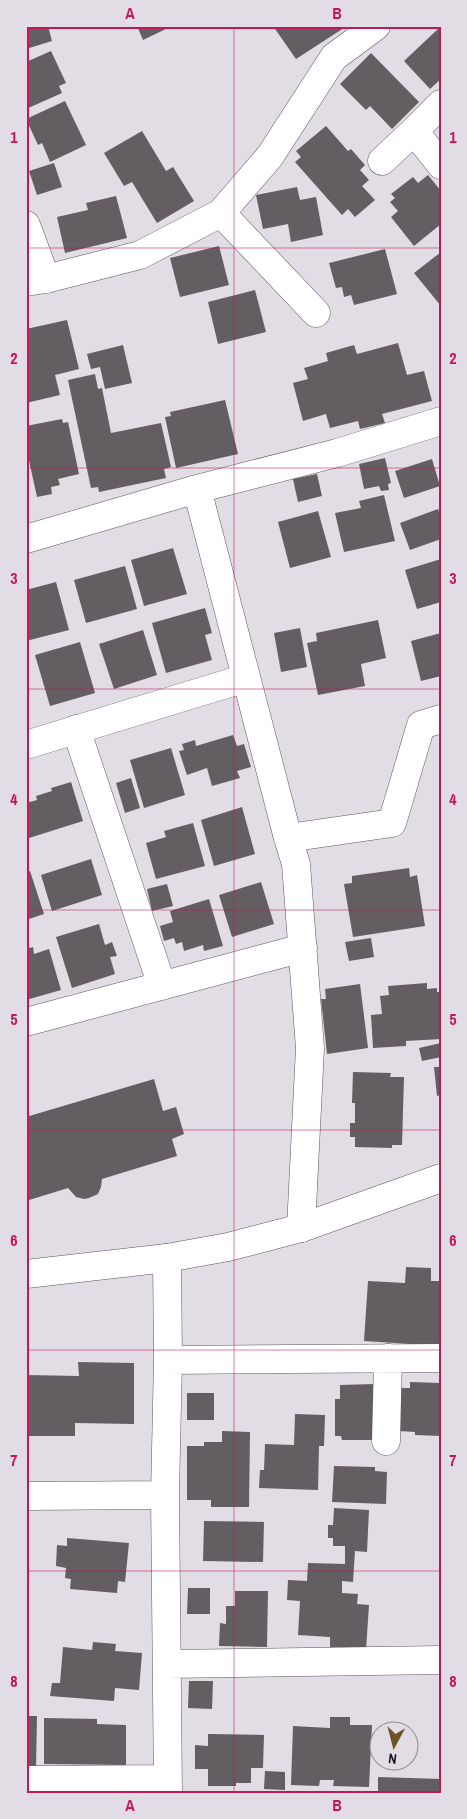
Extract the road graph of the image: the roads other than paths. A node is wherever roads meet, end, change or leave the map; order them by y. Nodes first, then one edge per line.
1 (376, 26) edge
2 (441, 104) edge
3 (414, 131) junction
4 (382, 161) dead end
5 (441, 165) edge
6 (221, 213) junction
7 (26, 224) edge
8 (36, 281) edge
9 (316, 314) dead end
10 (441, 420) edge
11 (197, 489) junction
12 (26, 539) edge
13 (246, 678) junction
14 (441, 719) edge
15 (76, 729) junction
16 (26, 745) edge
17 (288, 838) junction
18 (303, 948) junction
19 (162, 986) junction
20 (26, 1022) edge
21 (441, 1178) edge
22 (302, 1228) junction
23 (167, 1258) junction
24 (26, 1274) edge
25 (388, 1358) junction
26 (441, 1358) edge
27 (168, 1360) junction
28 (386, 1442) dead end
29 (165, 1495) junction
30 (26, 1496) edge
31 (441, 1660) edge
32 (167, 1664) junction
33 (26, 1780) edge
34 (168, 1786) edge

1 - 6 street
2 - 3 street
3 - 4 street
3 - 5 street
6 - 8 street
6 - 9 street
7 - 8 street
10 - 11 street
11 - 12 street
11 - 13 street
13 - 15 street
13 - 17 street
14 - 17 street
15 - 16 street
15 - 19 street
17 - 18 street
18 - 19 street
18 - 22 street
19 - 20 street
21 - 22 street
22 - 23 street
23 - 24 street
23 - 27 street
25 - 26 street
25 - 27 street
25 - 28 street
27 - 29 street
29 - 30 street
29 - 32 street
31 - 32 street
32 - 34 street
33 - 34 street

